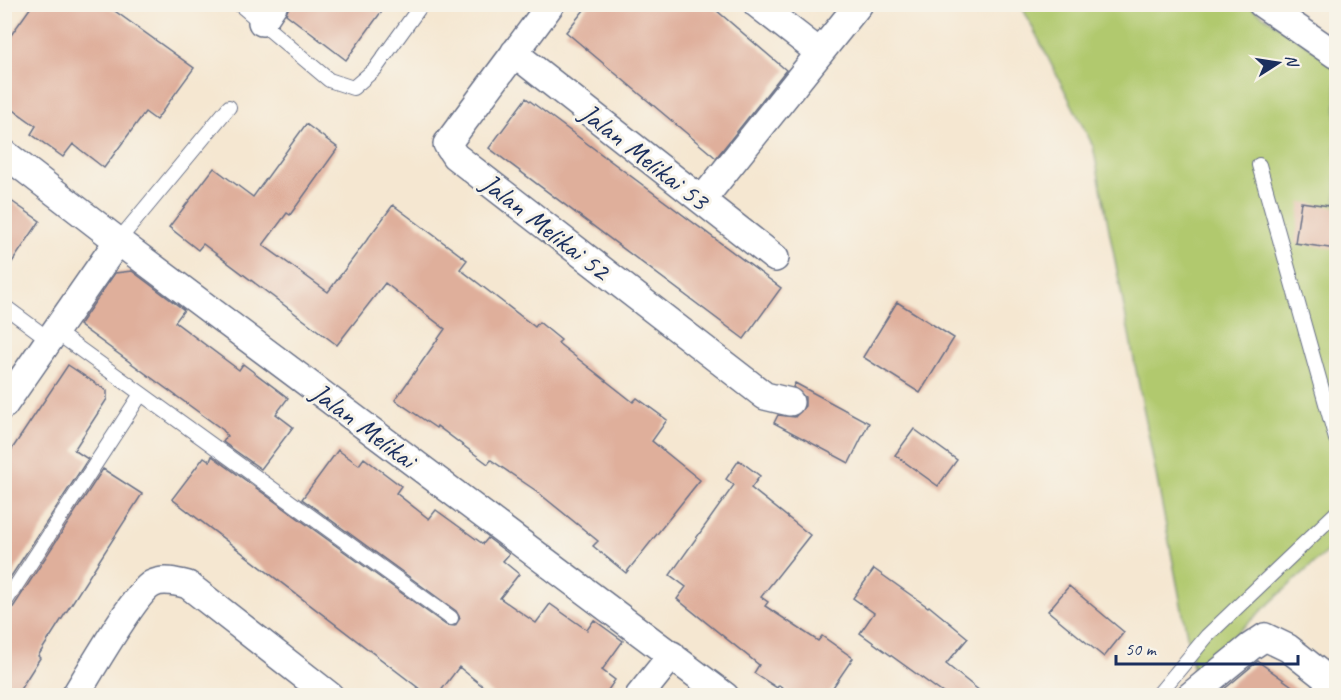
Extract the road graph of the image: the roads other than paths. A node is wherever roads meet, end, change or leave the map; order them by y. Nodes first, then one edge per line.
1 (239, 4) edge
2 (422, 4) edge
3 (551, 4) edge
4 (757, 4) edge
5 (859, 4) edge
6 (1262, 4) edge
7 (268, 13) edge
8 (514, 53) junction
9 (820, 53) junction
10 (1336, 55) edge
11 (229, 107) dead end
12 (4, 153) edge
13 (1258, 165) dead end
14 (702, 200) junction
15 (118, 241) junction
16 (776, 258) dead end
17 (4, 306) edge
18 (53, 336) junction
19 (141, 394) junction
20 (790, 402) dead end
21 (4, 405) edge
22 (1336, 439) edge
23 (1336, 513) edge
24 (4, 604) edge
25 (451, 618) dead end
26 (672, 656) junction
27 (1336, 686) edge
28 (75, 696) edge
29 (330, 696) edge
30 (639, 696) edge
31 (725, 696) edge
32 (1157, 696) edge
33 (1190, 696) edge

1 - 7 lane
2 - 7 lane
3 - 8 street, Jalan Melikai 52
4 - 9 street
5 - 9 street
6 - 10 street
8 - 14 street, Jalan Melikai 53
8 - 20 street, Jalan Melikai 52
9 - 14 street
11 - 15 lane
12 - 15 street, Jalan Melikai
13 - 22 lane
14 - 16 street, Jalan Melikai 53
15 - 18 street
15 - 26 street, Jalan Melikai
17 - 18 lane
18 - 19 lane
18 - 21 street
19 - 24 lane
19 - 25 lane
23 - 32 lane
26 - 30 street
26 - 31 street, Jalan Melikai
27 - 33 street
28 - 29 street

